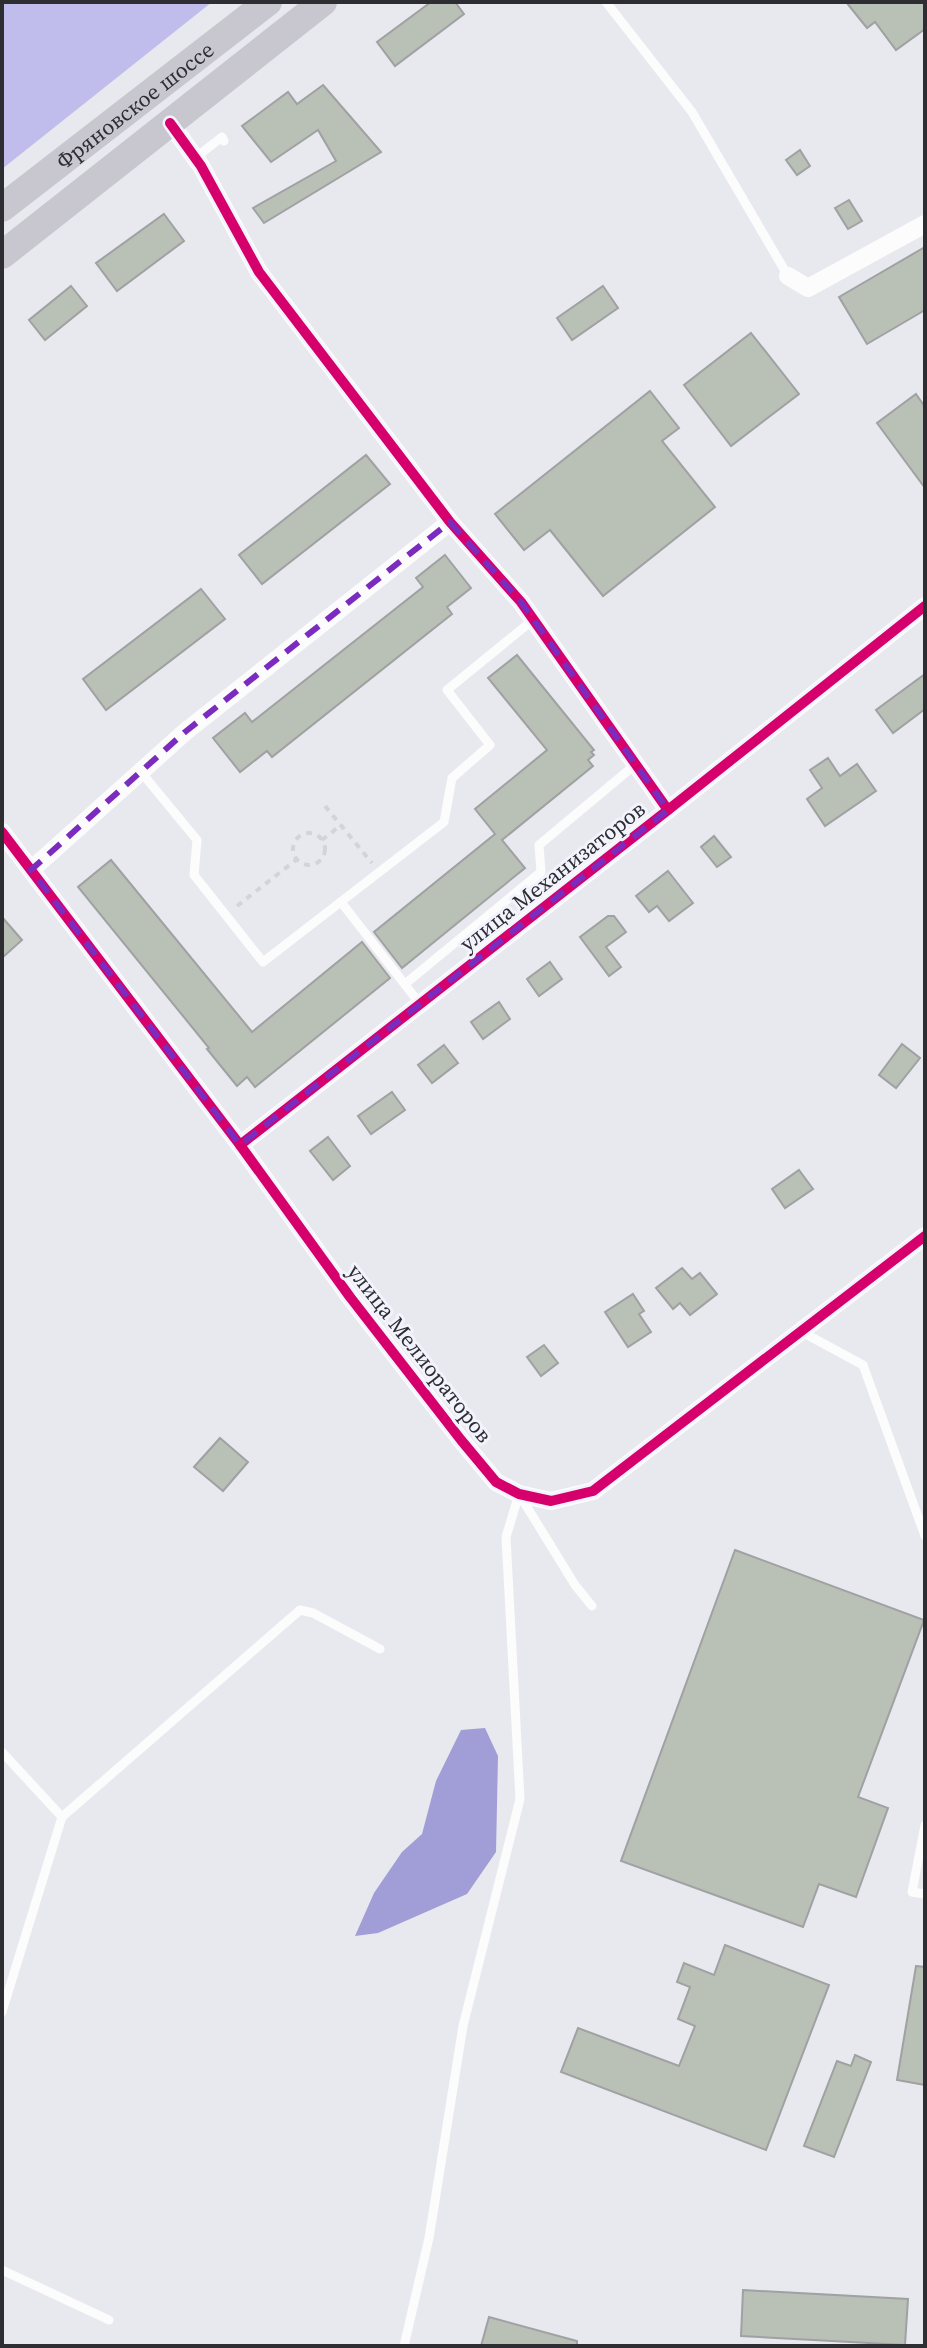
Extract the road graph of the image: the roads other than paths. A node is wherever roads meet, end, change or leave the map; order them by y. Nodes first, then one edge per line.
1 (268, 2) edge
2 (323, 2) edge
3 (606, 2) edge
4 (170, 123) junction
5 (224, 141) dead end
6 (195, 158) junction
7 (2, 208) edge
8 (925, 224) edge
9 (2, 255) edge
10 (788, 276) joint
11 (450, 522) junction
12 (925, 606) edge
13 (534, 619) junction
14 (636, 764) junction
15 (141, 772) junction
16 (668, 810) junction
17 (2, 832) edge
18 (31, 870) junction
19 (341, 902) junction
20 (405, 984) junction
21 (420, 1004) junction
22 (240, 1145) junction
23 (925, 1236) edge
24 (802, 1332) junction
25 (519, 1494) junction
26 (925, 1536) edge
27 (592, 1606) dead end
28 (380, 1649) dead end
29 (2, 1752) edge
30 (62, 1817) junction
31 (925, 1825) edge
32 (925, 1894) edge
33 (2, 2012) edge
34 (2, 2270) edge
35 (109, 2320) dead end
36 (404, 2346) edge

1 - 7 main road, Фряновское шоссе
2 - 4 main road, Фряновское шоссе
3 - 10 lane
4 - 6 street
4 - 9 main road, Фряновское шоссе
5 - 6 lane
6 - 11 street
8 - 10 street
11 - 13 street
11 - 15 street
12 - 16 street, улица Механизаторов
13 - 14 street
13 - 19 lane
14 - 16 street
14 - 20 lane
15 - 18 street
15 - 19 lane
16 - 21 street, улица Механизаторов
17 - 18 street, улица Мелиораторов
18 - 22 street, улица Мелиораторов
19 - 20 lane
20 - 21 lane
21 - 22 street, улица Механизаторов
22 - 25 street, улица Мелиораторов
23 - 24 street, улица Мелиораторов
24 - 25 street, улица Мелиораторов
24 - 26 lane
25 - 27 lane
25 - 36 lane
28 - 30 lane
29 - 30 lane
30 - 33 lane
31 - 32 lane
34 - 35 lane

